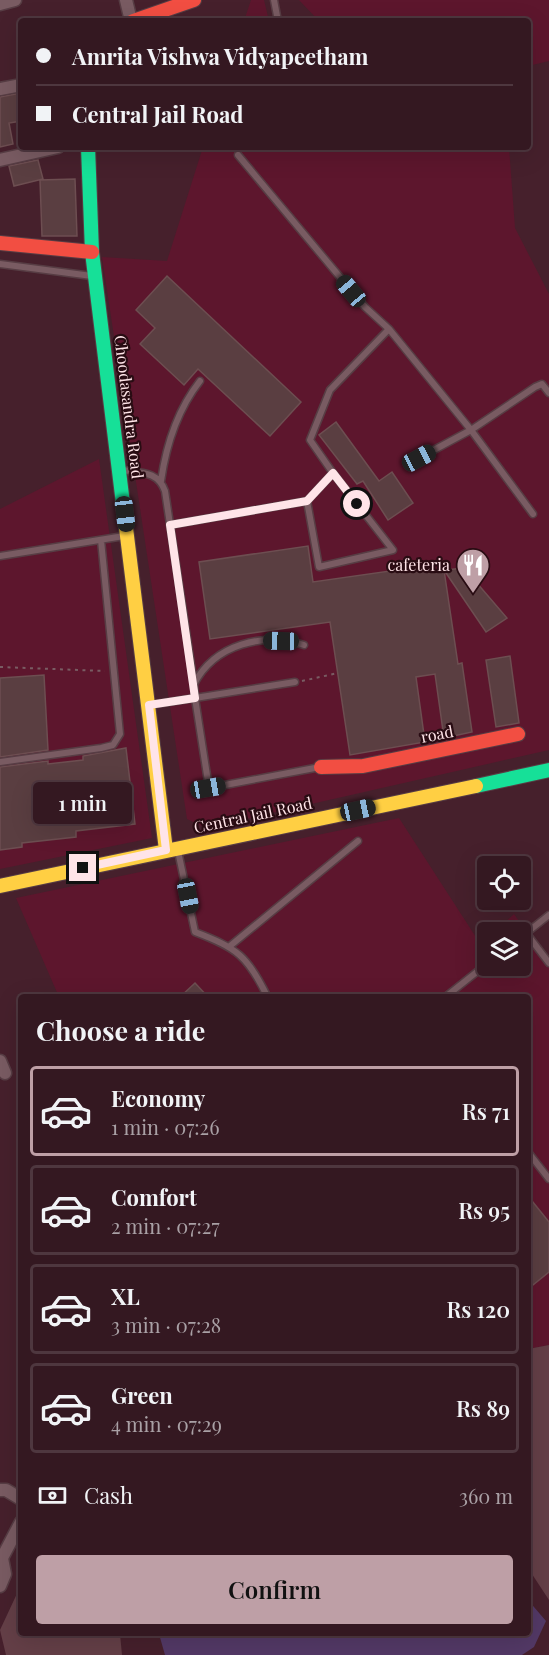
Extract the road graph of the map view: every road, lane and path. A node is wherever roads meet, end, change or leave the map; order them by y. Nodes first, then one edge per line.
1 (15, 0) edge
2 (126, 0) edge
3 (194, 0) edge
4 (274, 0) edge
5 (0, 4) edge
6 (131, 18) edge
7 (141, 18) edge
8 (277, 18) edge
9 (18, 86) edge
10 (0, 89) edge
11 (45, 150) edge
12 (88, 150) edge
13 (238, 155) dead end
14 (0, 160) edge
15 (0, 243) edge
16 (92, 252) junction
17 (0, 264) edge
18 (96, 276) junction
19 (389, 329) junction
20 (200, 381) dead end
21 (549, 393) edge
22 (471, 430) junction
23 (419, 458) dead end
24 (120, 470) junction
25 (333, 473) junction
26 (161, 481) junction
27 (307, 501) junction
28 (533, 514) dead end
29 (170, 525) junction
30 (128, 536) junction
31 (101, 540) junction
32 (0, 556) edge
33 (304, 645) dead end
34 (0, 667) edge
35 (114, 670) junction
36 (338, 673) dead end
37 (295, 682) joint
38 (194, 685) junction
39 (195, 698) junction
40 (149, 705) junction
41 (518, 734) dead end
42 (0, 762) edge
43 (321, 767) joint
44 (549, 770) edge
45 (358, 841) dead end
46 (172, 849) junction
47 (0, 886) edge
48 (549, 915) edge
49 (531, 930) edge
50 (531, 944) edge
51 (230, 946) junction
52 (549, 963) edge
53 (477, 972) edge
54 (266, 994) edge
55 (449, 994) edge
56 (531, 1156) edge
57 (549, 1179) edge
58 (0, 1490) edge
59 (18, 1497) edge
60 (18, 1528) edge
61 (0, 1586) edge

1 - 5 street
2 - 6 street
3 - 7 street
4 - 8 lane
9 - 10 street
11 - 14 street
12 - 16 street, Choodasandra Road
13 - 19 lane
15 - 16 street
16 - 18 street, Choodasandra Road
17 - 18 lane
18 - 24 street, Choodasandra Road
19 - 22 lane
19 - 25 lane
20 - 26 lane
21 - 22 lane
22 - 23 lane
22 - 28 lane
24 - 26 lane
24 - 30 street, Choodasandra Road
25 - 27 lane
25 - 27 lane
26 - 29 lane
27 - 29 lane
29 - 38 lane
30 - 31 lane
30 - 40 street, Choodasandra Road
31 - 32 lane
31 - 35 lane
33 - 38 lane
34 - 35 path
35 - 42 lane
36 - 37 path
37 - 39 lane
38 - 39 lane
39 - 40 lane
39 - 43 lane
40 - 46 street, Choodasandra Road
41 - 43 street, road
44 - 46 street, Central Jail Road
45 - 51 lane
46 - 47 street, Central Jail Road
46 - 51 lane
48 - 49 lane
50 - 52 lane
51 - 54 lane
53 - 55 lane
56 - 57 lane
58 - 59 street
60 - 61 street

